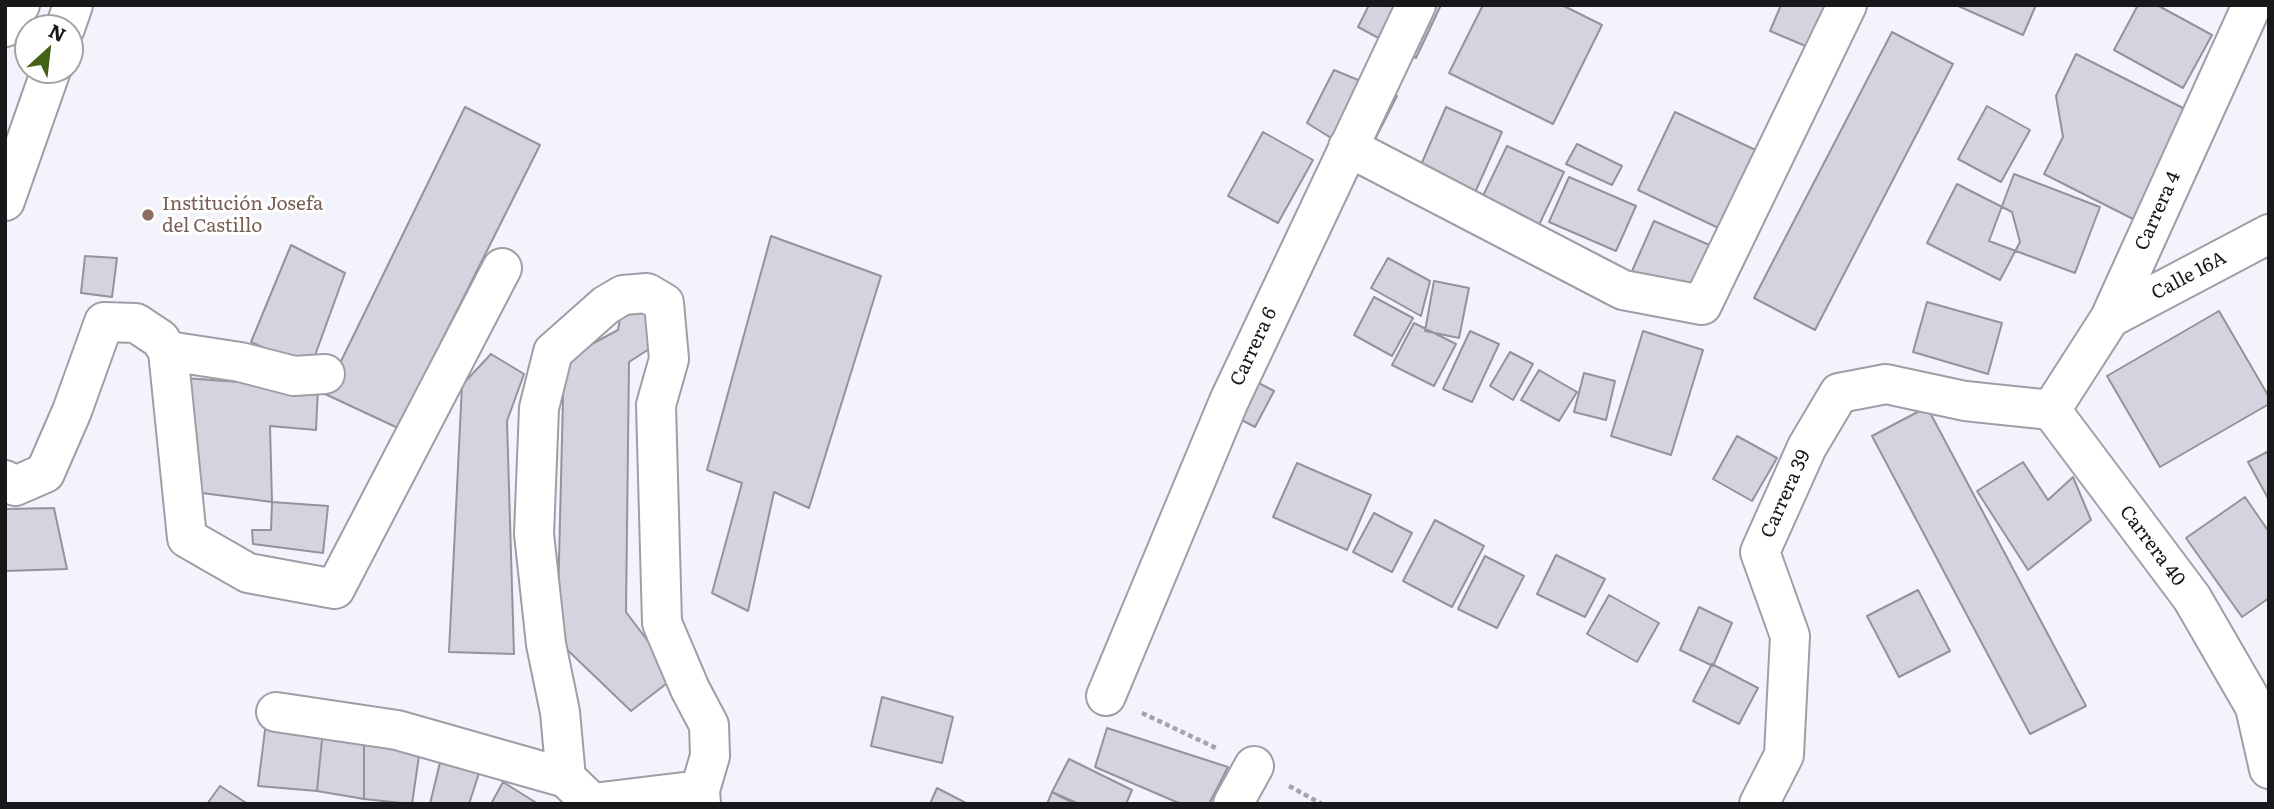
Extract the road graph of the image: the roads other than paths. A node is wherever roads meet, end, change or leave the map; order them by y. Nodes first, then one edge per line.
1 (20, 5) edge
2 (1416, 5) edge
3 (1847, 5) edge
4 (2252, 5) edge
5 (5, 27) edge
6 (46, 84) edge
7 (1348, 147) junction
8 (5, 201) edge
9 (2269, 234) edge
10 (502, 268) dead end
11 (2110, 318) junction
12 (168, 351) junction
13 (325, 374) dead end
14 (2051, 410) junction
15 (5, 480) edge
16 (1106, 696) dead end
17 (2262, 702) edge
18 (276, 712) dead end
19 (1254, 766) dead end
20 (2269, 769) edge
21 (584, 795) edge
22 (700, 797) edge
23 (1233, 804) edge
24 (1759, 804) edge

1 - 5 street
2 - 7 street, Carrera 6
3 - 7 street
4 - 11 street, Carrera 4
6 - 8 street
7 - 16 street, Carrera 6
9 - 11 street, Calle 16A
10 - 12 street
11 - 14 street, Carrera 4
12 - 13 street
12 - 15 street
14 - 17 street, Carrera 40
14 - 24 street, Carrera 39
17 - 20 street, Carrera 40
18 - 21 street
19 - 23 street
21 - 22 street
21 - 22 street

